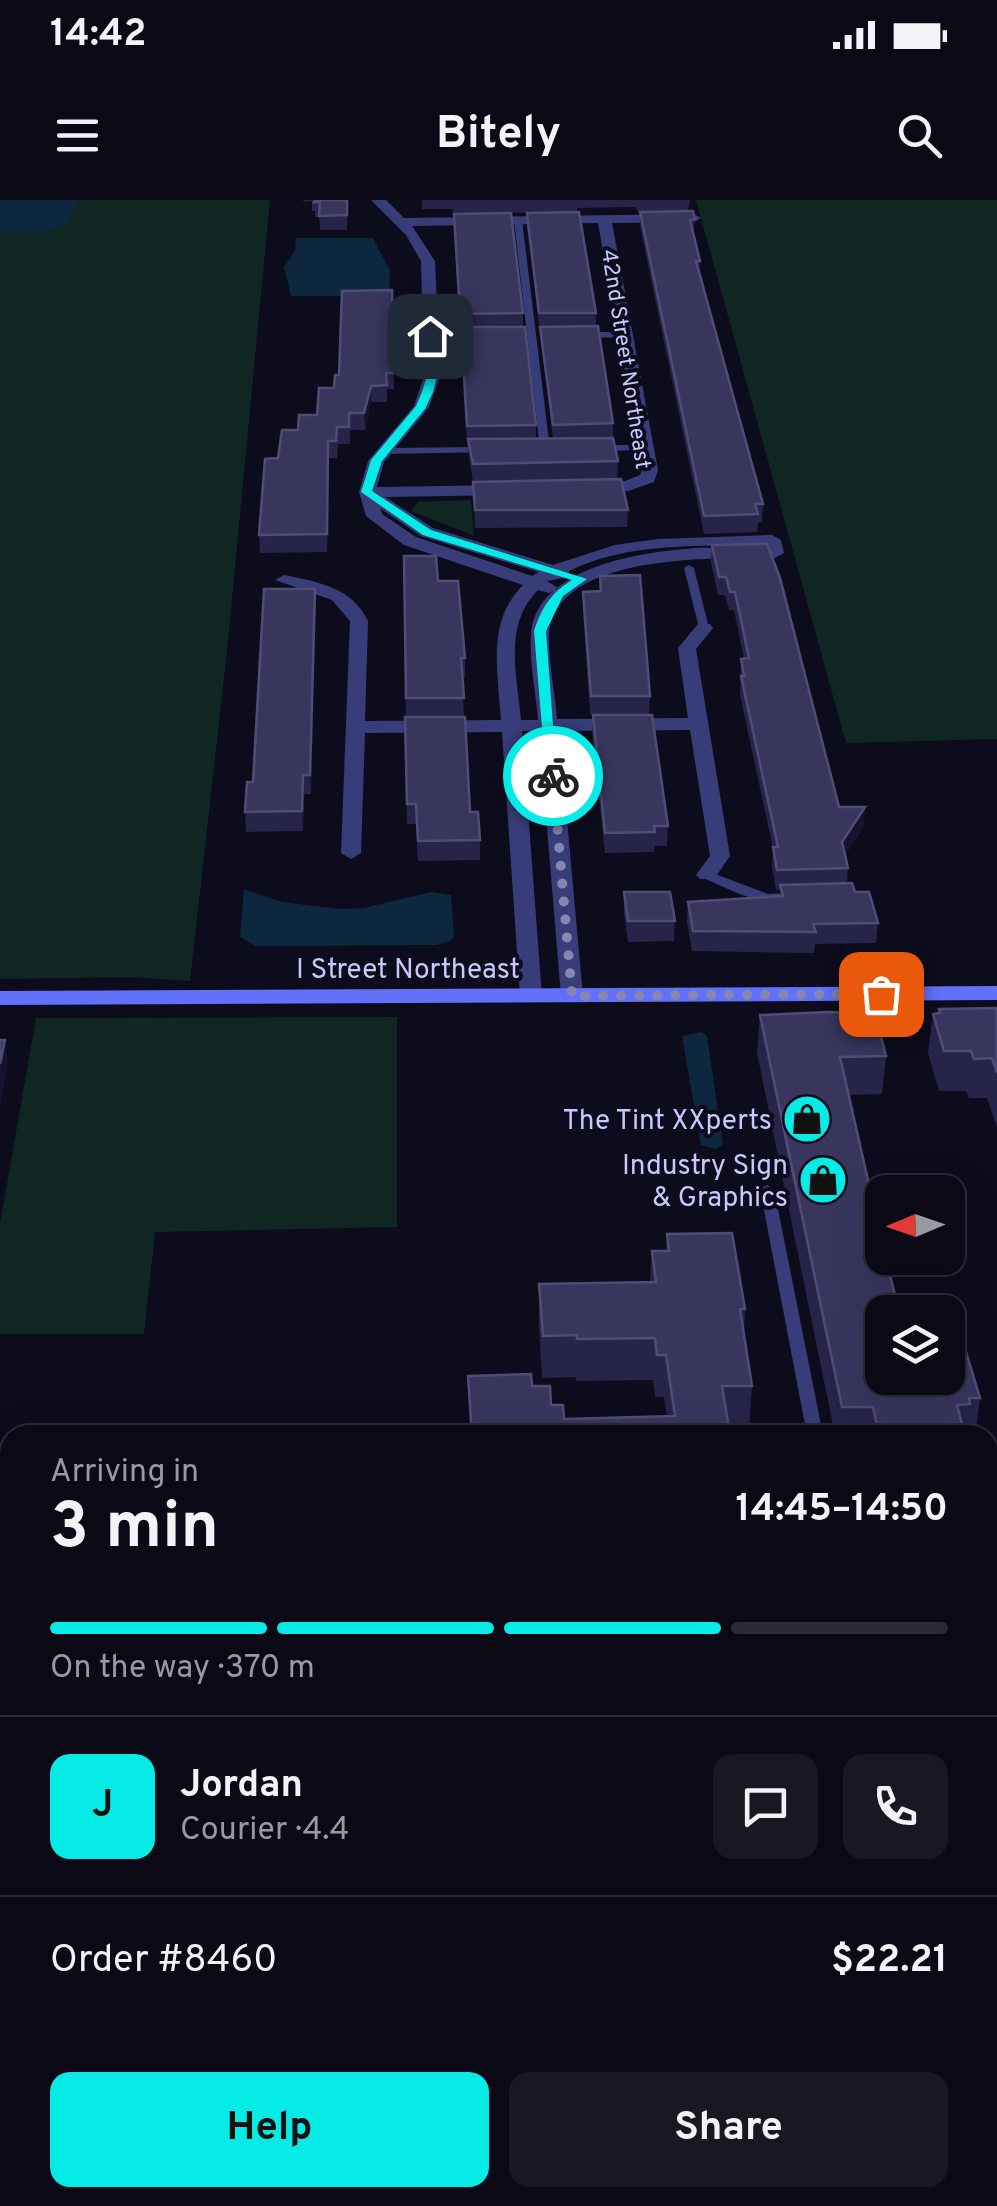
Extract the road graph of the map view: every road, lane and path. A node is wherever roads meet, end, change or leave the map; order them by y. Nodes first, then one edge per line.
1 (378, 200) edge
2 (694, 218) edge
3 (604, 219) junction
4 (518, 220) junction
5 (399, 222) junction
6 (625, 335) junction
7 (430, 336) junction
8 (498, 336) edge
9 (515, 336) edge
10 (532, 336) junction
11 (550, 336) edge
12 (569, 336) edge
13 (579, 448) edge
14 (646, 448) junction
15 (527, 449) edge
16 (545, 449) junction
17 (562, 449) edge
18 (492, 450) edge
19 (385, 451) junction
20 (560, 489) edge
21 (521, 490) edge
22 (366, 492) junction
23 (689, 568) dead end
24 (284, 580) dead end
25 (557, 581) junction
26 (704, 628) joint
27 (697, 724) junction
28 (511, 726) junction
29 (548, 726) junction
30 (356, 728) junction
31 (351, 853) dead end
32 (706, 876) joint
33 (803, 897) edge
34 (997, 993) edge
35 (531, 996) junction
36 (572, 996) junction
37 (0, 998) edge
38 (767, 1190) dead end
39 (813, 1425) edge

1 - 5 street
2 - 3 street
3 - 4 street
3 - 6 street, 42nd Street Northeast
4 - 5 street
4 - 10 lane
5 - 7 street
6 - 12 lane
6 - 14 street, 42nd Street Northeast
7 - 8 lane
7 - 19 street
9 - 10 lane
10 - 11 lane
10 - 16 lane
13 - 14 lane
14 - 20 street, 42nd Street Northeast
15 - 16 lane
16 - 17 lane
18 - 19 lane
19 - 22 street
21 - 22 street
22 - 25 street
23 - 26 lane
24 - 30 street
25 - 25 street
25 - 28 street
25 - 29 street
26 - 27 street
27 - 29 street
27 - 32 street
28 - 29 street
28 - 30 street
28 - 35 street
29 - 36 street
30 - 31 street
32 - 33 lane
34 - 36 street, I Street Northeast
35 - 36 street, I Street Northeast
35 - 37 street, I Street Northeast
38 - 39 lane

